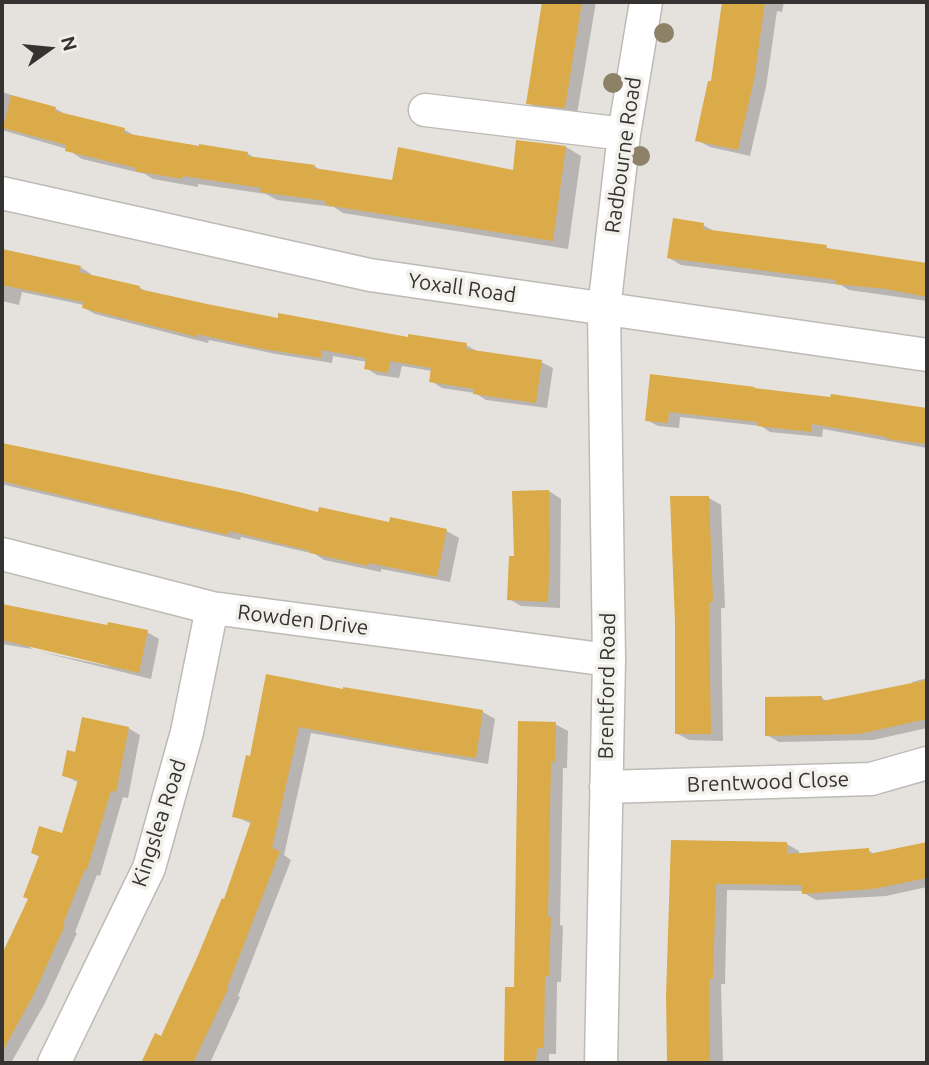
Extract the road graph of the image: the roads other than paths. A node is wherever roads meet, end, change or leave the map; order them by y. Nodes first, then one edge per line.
1 (646, 2) edge
2 (425, 110) dead end
3 (624, 134) junction
4 (2, 193) edge
5 (604, 309) junction
6 (927, 355) edge
7 (2, 554) edge
8 (212, 608) junction
9 (609, 660) junction
10 (927, 763) edge
11 (606, 787) junction
12 (54, 1063) edge
13 (601, 1063) edge

1 - 3 street, Radbourne Road
2 - 3 street
3 - 5 street, Radbourne Road
4 - 5 street, Yoxall Road
5 - 6 street, Yoxall Road
5 - 9 street, Brentford Road
7 - 8 street, Rowden Drive
8 - 9 street, Rowden Drive
8 - 12 street, Kingslea Road
9 - 11 street, Brentford Road
10 - 11 street, Brentwood Close
11 - 13 street, Brentford Road

